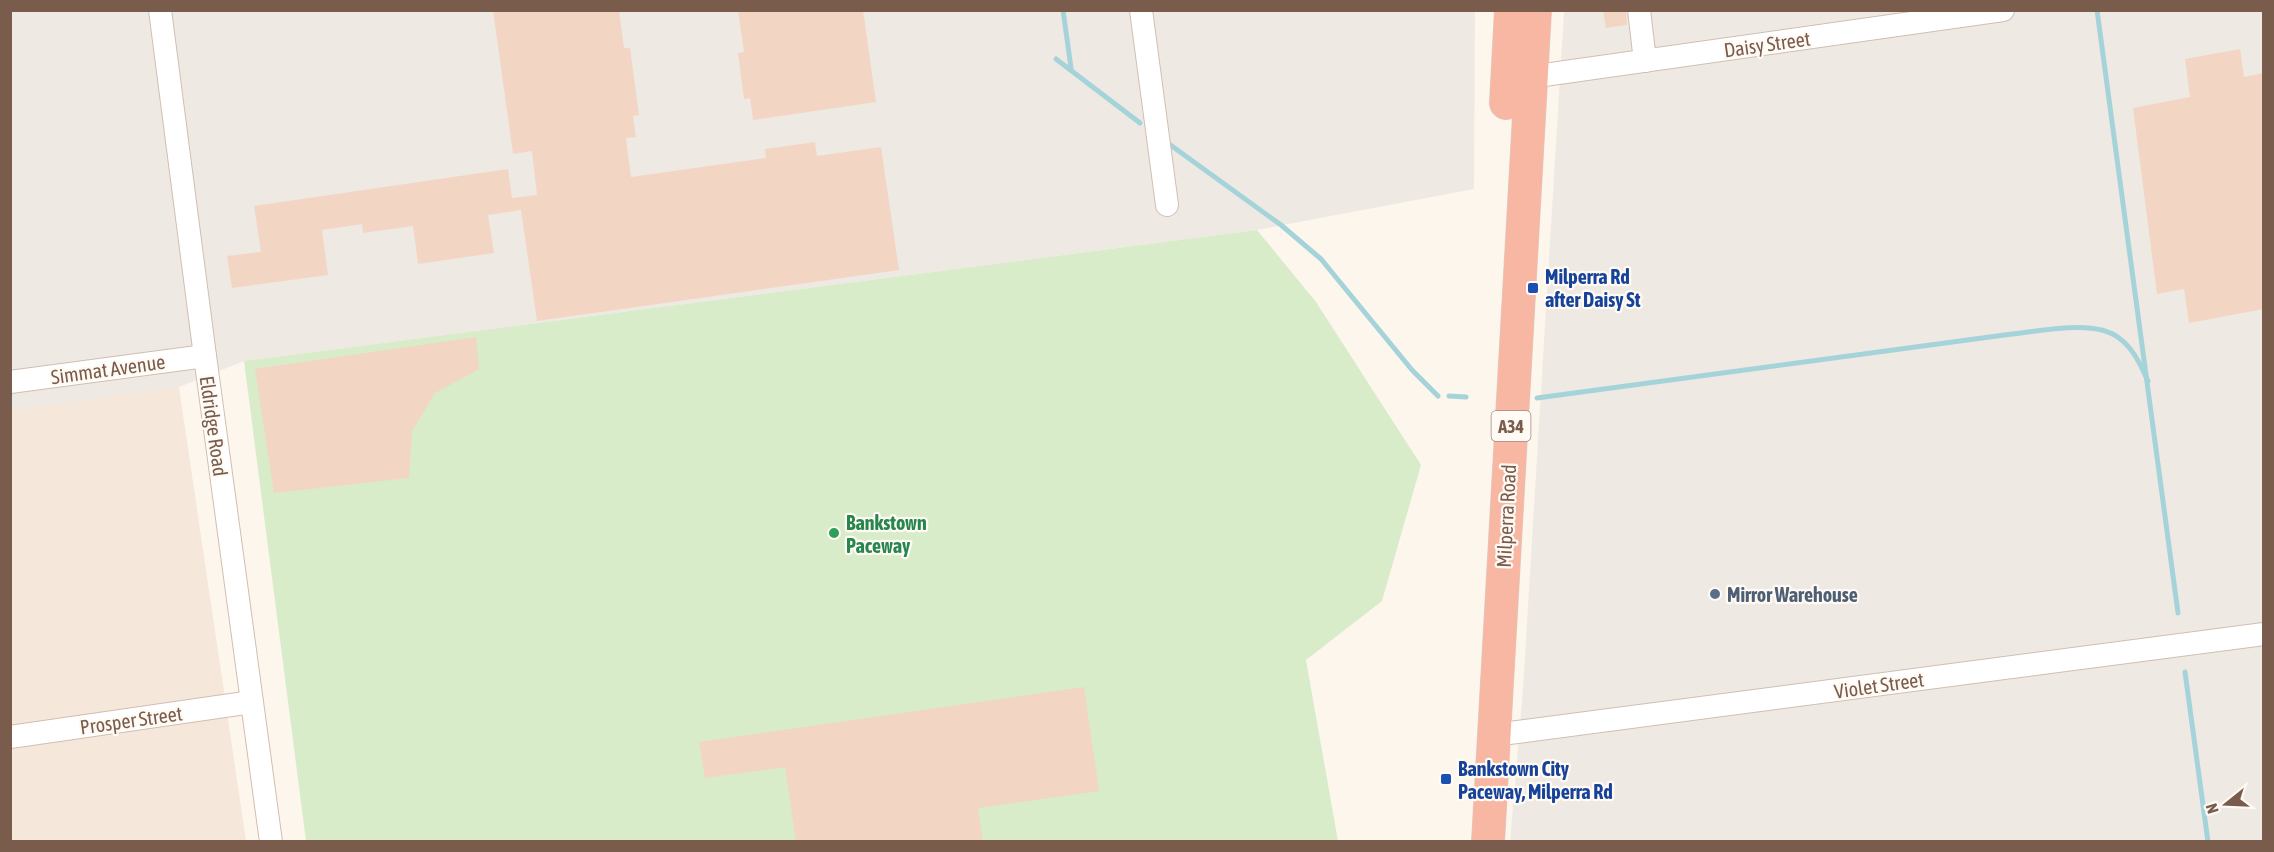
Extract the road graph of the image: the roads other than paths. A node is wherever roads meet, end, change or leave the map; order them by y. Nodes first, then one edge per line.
1 (160, 10) edge
2 (1142, 10) edge
3 (1511, 10) edge
4 (1535, 10) edge
5 (1639, 10) edge
6 (2003, 10) edge
7 (1645, 61) junction
8 (1530, 77) junction
9 (1167, 205) dead end
10 (205, 356) junction
11 (10, 382) edge
12 (2264, 634) edge
13 (252, 702) junction
14 (1494, 735) junction
15 (10, 737) edge
16 (272, 842) edge
17 (1466, 842) edge
18 (1488, 842) edge

1 - 10 street, Eldridge Road
2 - 9 street
3 - 17 highway, Milperra Road / A34
4 - 8 highway, Milperra Road / A34
5 - 7 street
6 - 7 street, Daisy Street
7 - 8 street, Daisy Street
8 - 14 highway, Milperra Road / A34
10 - 11 street, Simmat Avenue
10 - 13 street, Eldridge Road
12 - 14 street, Violet Street
13 - 15 street, Prosper Street
13 - 16 street, Eldridge Road
14 - 18 highway, Milperra Road / A34

